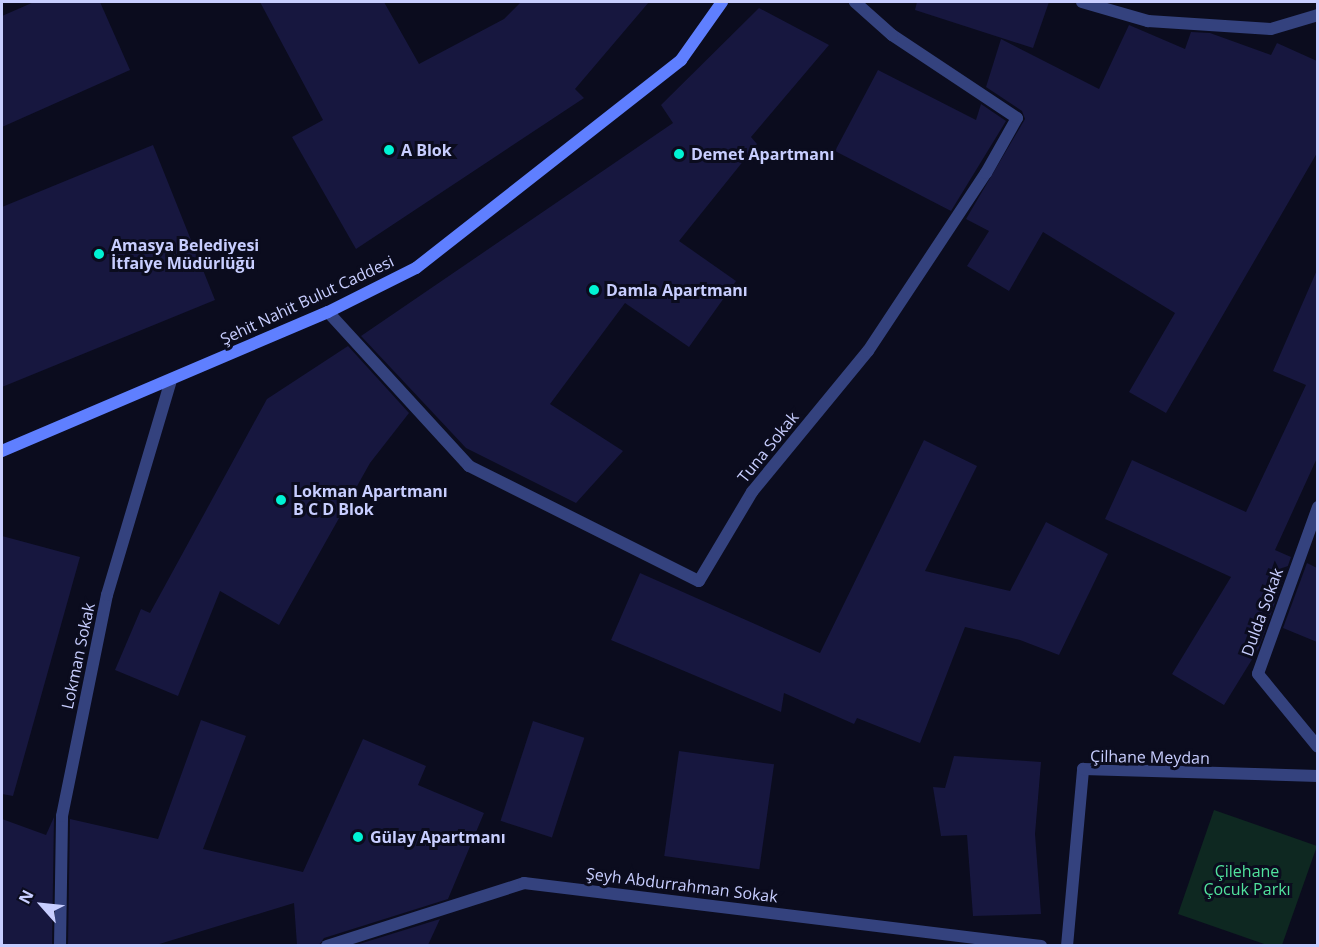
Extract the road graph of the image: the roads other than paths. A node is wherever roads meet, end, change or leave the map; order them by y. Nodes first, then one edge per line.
1 (722, 2) edge
2 (855, 2) edge
3 (1082, 2) edge
4 (1317, 15) edge
5 (328, 312) junction
6 (171, 380) junction
7 (2, 451) edge
8 (1317, 507) edge
9 (1317, 747) edge
10 (1317, 776) edge
11 (60, 945) edge
12 (327, 945) edge
13 (1039, 945) edge
14 (1067, 945) edge

1 - 5 street, Şehit Nahit Bulut Caddesi
2 - 5 street, Tuna Sokak
3 - 4 street
5 - 6 street, Şehit Nahit Bulut Caddesi
6 - 7 street, Şehit Nahit Bulut Caddesi
6 - 11 street, Lokman Sokak
8 - 9 street, Dulda Sokak
10 - 14 street, Çilhane Meydan
12 - 13 street, Şeyh Abdurrahman Sokak

